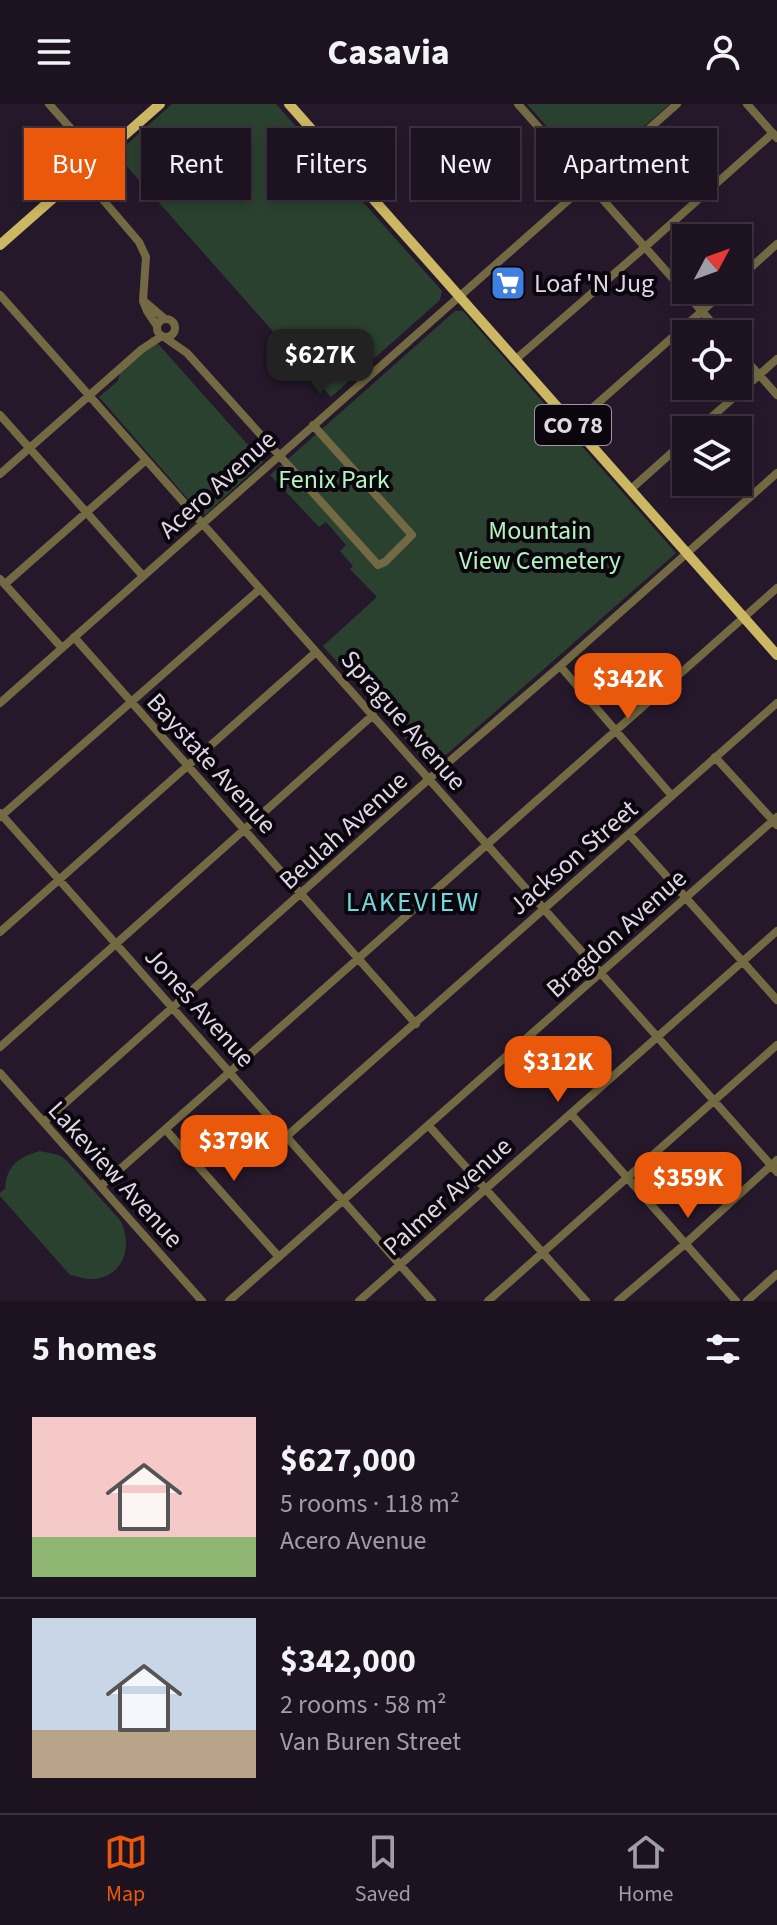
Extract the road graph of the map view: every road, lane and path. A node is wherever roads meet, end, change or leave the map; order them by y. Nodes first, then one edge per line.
1 (49, 104) edge
2 (160, 104) edge
3 (289, 104) edge
4 (518, 104) edge
5 (677, 104) edge
6 (747, 104) edge
7 (70, 128) edge
8 (540, 128) edge
9 (650, 128) edge
10 (125, 135) edge
11 (775, 135) edge
12 (51, 200) edge
13 (103, 200) edge
14 (570, 200) edge
15 (604, 200) edge
16 (777, 244) edge
17 (0, 245) edge
18 (645, 247) junction
19 (752, 266) edge
20 (0, 295) edge
21 (459, 297) junction
22 (143, 301) junction
23 (710, 304) edge
24 (702, 311) junction
25 (165, 319) junction
26 (710, 320) edge
27 (175, 331) junction
28 (160, 332) junction
29 (187, 353) junction
30 (777, 359) edge
31 (515, 360) junction
32 (752, 367) edge
33 (759, 375) junction
34 (777, 395) edge
35 (89, 396) junction
36 (0, 415) edge
37 (713, 416) edge
38 (313, 425) junction
39 (573, 425) junction
40 (29, 448) junction
41 (672, 452) edge
42 (278, 456) junction
43 (146, 460) junction
44 (777, 473) edge
45 (0, 474) edge
46 (631, 489) junction
47 (87, 513) junction
48 (203, 524) junction
49 (686, 553) junction
50 (143, 576) junction
51 (2, 582) edge
52 (777, 588) edge
53 (260, 589) junction
54 (744, 617) junction
55 (74, 637) junction
56 (62, 648) junction
57 (316, 652) junction
58 (777, 655) edge
59 (560, 666) junction
60 (131, 702) junction
61 (0, 703) edge
62 (777, 703) edge
63 (373, 715) junction
64 (615, 730) junction
65 (715, 757) junction
66 (187, 766) junction
67 (429, 779) junction
68 (672, 796) junction
69 (1, 815) edge
70 (776, 821) edge
71 (245, 830) junction
72 (629, 834) junction
73 (487, 845) junction
74 (59, 880) junction
75 (301, 894) junction
76 (685, 897) junction
77 (543, 908) junction
78 (777, 931) edge
79 (0, 932) edge
80 (116, 943) junction
81 (358, 958) junction
82 (743, 961) junction
83 (600, 973) junction
84 (777, 1000) edge
85 (173, 1008) junction
86 (416, 1024) junction
87 (656, 1037) junction
88 (777, 1045) edge
89 (0, 1047) edge
90 (230, 1072) junction
91 (0, 1073) edge
92 (714, 1102) junction
93 (571, 1114) junction
94 (44, 1122) junction
95 (429, 1126) junction
96 (166, 1130) junction
97 (287, 1136) junction
98 (775, 1166) edge
99 (628, 1176) junction
100 (101, 1186) junction
101 (486, 1188) junction
102 (343, 1201) junction
103 (685, 1244) junction
104 (543, 1252) junction
105 (279, 1257) junction
106 (400, 1265) junction
107 (777, 1274) edge
108 (202, 1301) edge
109 (229, 1301) edge
110 (359, 1301) edge
111 (432, 1301) edge
112 (488, 1301) edge
113 (586, 1301) edge
114 (618, 1301) edge
115 (736, 1301) edge
116 (747, 1301) edge

1 - 7 street
2 - 10 main road
3 - 21 main road, CO 78
4 - 8 street
5 - 9 street, Acero Avenue
6 - 11 street
11 - 18 street
12 - 17 main road
13 - 22 street
14 - 21 street, Acero Avenue
15 - 18 street
16 - 19 street
18 - 24 street
18 - 31 street
20 - 35 street, Sprague Avenue
21 - 31 main road, CO 78
21 - 38 street, Acero Avenue
22 - 25 street
22 - 28 street
23 - 24 street
24 - 26 street
24 - 39 street
25 - 27 street
25 - 28 street
27 - 28 street
27 - 29 street
28 - 29 street
28 - 35 street
29 - 42 street
30 - 33 street
31 - 39 main road, CO 78
32 - 33 street
33 - 34 street
33 - 37 street
35 - 40 street
35 - 43 street, Sprague Avenue
36 - 40 street
38 - 42 street, Acero Avenue
38 - 42 street
39 - 46 main road, CO 78
40 - 45 street
40 - 47 street
41 - 46 street
42 - 48 street, Acero Avenue
43 - 47 street
43 - 48 street, Sprague Avenue
44 - 49 street, Beulah Avenue
46 - 49 main road, CO 78
47 - 50 street
47 - 51 street
48 - 50 street, Acero Avenue
48 - 53 street, Sprague Avenue
49 - 54 main road, CO 78
49 - 59 street, Beulah Avenue
50 - 55 street, Acero Avenue
51 - 56 street
52 - 54 street
53 - 57 street, Sprague Avenue
53 - 60 street
54 - 58 main road, CO 78
54 - 64 street
55 - 56 street, Acero Avenue
55 - 60 street, Baystate Avenue
56 - 61 street, Acero Avenue
57 - 63 street, Sprague Avenue
57 - 66 street
59 - 64 street
59 - 67 street, Beulah Avenue
60 - 66 street, Baystate Avenue
60 - 69 street
62 - 65 street, Jackson Street
63 - 67 street, Sprague Avenue
63 - 71 street
64 - 68 street
64 - 73 street
65 - 68 street, Jackson Street
65 - 70 street
66 - 71 street, Baystate Avenue
66 - 74 street
67 - 73 street, Sprague Avenue
67 - 75 street, Beulah Avenue
68 - 72 street, Jackson Street
69 - 74 street, Jones Avenue
70 - 76 street, Bragdon Avenue
71 - 75 street, Baystate Avenue
71 - 80 street
72 - 76 street
72 - 77 street, Jackson Street
73 - 77 street, Sprague Avenue
73 - 81 street
74 - 79 street
74 - 80 street, Jones Avenue
75 - 81 street, Baystate Avenue
75 - 85 street, Beulah Avenue
76 - 82 street
76 - 83 street, Bragdon Avenue
77 - 83 street, Sprague Avenue
77 - 86 street, Jackson Street
78 - 82 street, Palmer Avenue
80 - 85 street, Jones Avenue
80 - 89 street
81 - 86 street, Baystate Avenue
81 - 90 street
82 - 84 street
82 - 87 street, Palmer Avenue
83 - 87 street, Sprague Avenue
83 - 95 street, Bragdon Avenue
85 - 90 street, Jones Avenue
85 - 94 street, Beulah Avenue
86 - 97 street, Jackson Street
87 - 92 street, Sprague Avenue
87 - 93 street, Palmer Avenue
88 - 92 street
90 - 96 street
90 - 97 street, Jones Avenue
91 - 94 street, Lakeview Avenue
92 - 98 street, Sprague Avenue
92 - 99 street
93 - 99 street
93 - 101 street, Palmer Avenue
94 - 100 street, Lakeview Avenue
95 - 101 street
95 - 102 street, Bragdon Avenue
96 - 100 street
96 - 105 street
97 - 102 street, Jones Avenue
98 - 103 street
99 - 103 street
99 - 104 street
100 - 108 street, Lakeview Avenue
101 - 104 street
101 - 106 street, Palmer Avenue
102 - 105 street, Bragdon Avenue
102 - 106 street, Jones Avenue
103 - 114 street
103 - 115 street
104 - 112 street
104 - 113 street
105 - 109 street, Bragdon Avenue
106 - 110 street, Palmer Avenue
106 - 111 street, Jones Avenue
107 - 116 street

